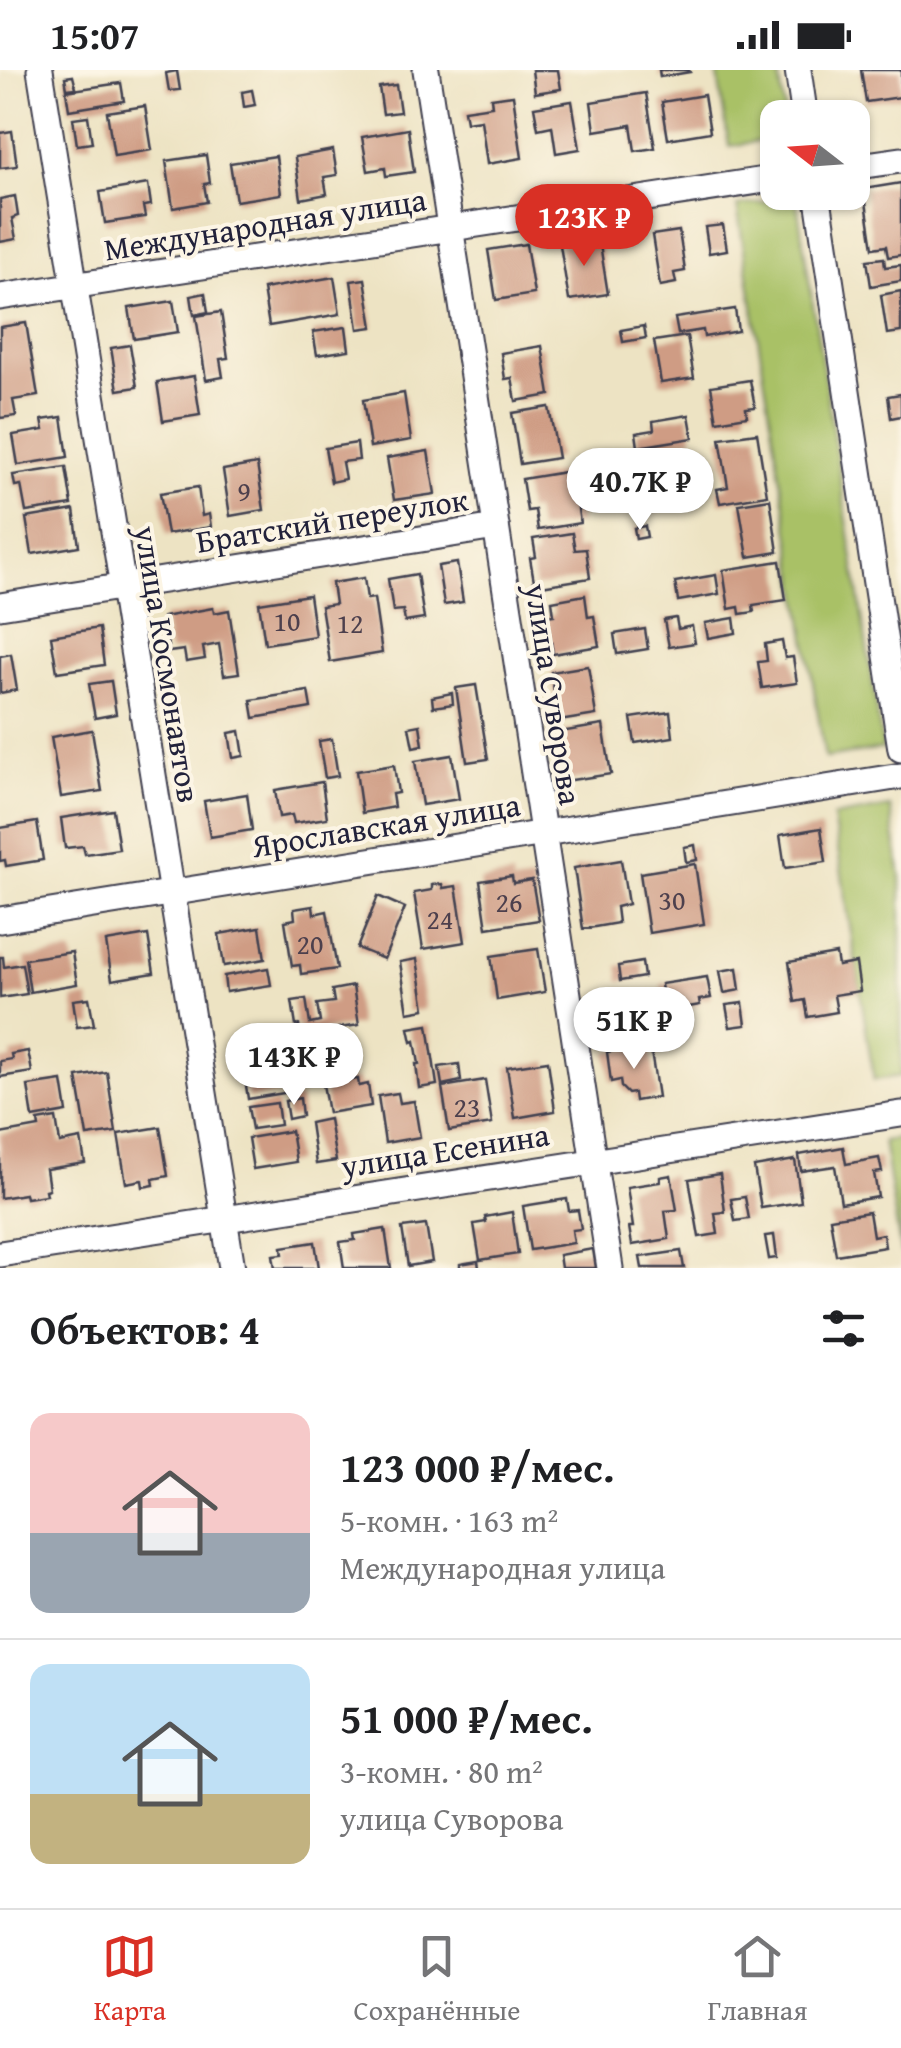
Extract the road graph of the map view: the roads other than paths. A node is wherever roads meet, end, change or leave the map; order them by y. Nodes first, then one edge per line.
1 (40, 70) edge
2 (426, 70) edge
3 (798, 70) edge
4 (802, 100) edge
5 (901, 160) edge
6 (870, 164) edge
7 (760, 181) edge
8 (820, 210) edge
9 (450, 228) junction
10 (75, 286) junction
11 (0, 297) edge
12 (496, 527) junction
13 (124, 586) junction
14 (0, 606) edge
15 (901, 749) edge
16 (901, 776) edge
17 (543, 833) junction
18 (172, 891) junction
19 (0, 920) edge
20 (901, 1114) edge
21 (593, 1160) junction
22 (224, 1218) junction
23 (0, 1254) edge
24 (232, 1268) edge
25 (610, 1268) edge

1 - 10 street, улица Космонавтов
2 - 9 street, улица Суворова
3 - 4 street
5 - 6 street
7 - 9 street, Международная улица
8 - 15 street
9 - 10 street, Международная улица
9 - 12 street, улица Суворова
10 - 11 street, Международная улица
10 - 13 street, улица Космонавтов
12 - 13 street, Братский переулок
12 - 17 street, улица Суворова
13 - 14 street, Братский переулок
13 - 18 street, улица Космонавтов
16 - 17 street, Ярославская улица
17 - 18 street, Ярославская улица
17 - 21 street, улица Суворова
18 - 19 street, Ярославская улица
18 - 22 street, улица Космонавтов
20 - 21 street, улица Есенина
21 - 22 street, улица Есенина
21 - 25 street, улица Суворова
22 - 23 street, улица Есенина
22 - 24 street, улица Космонавтов

